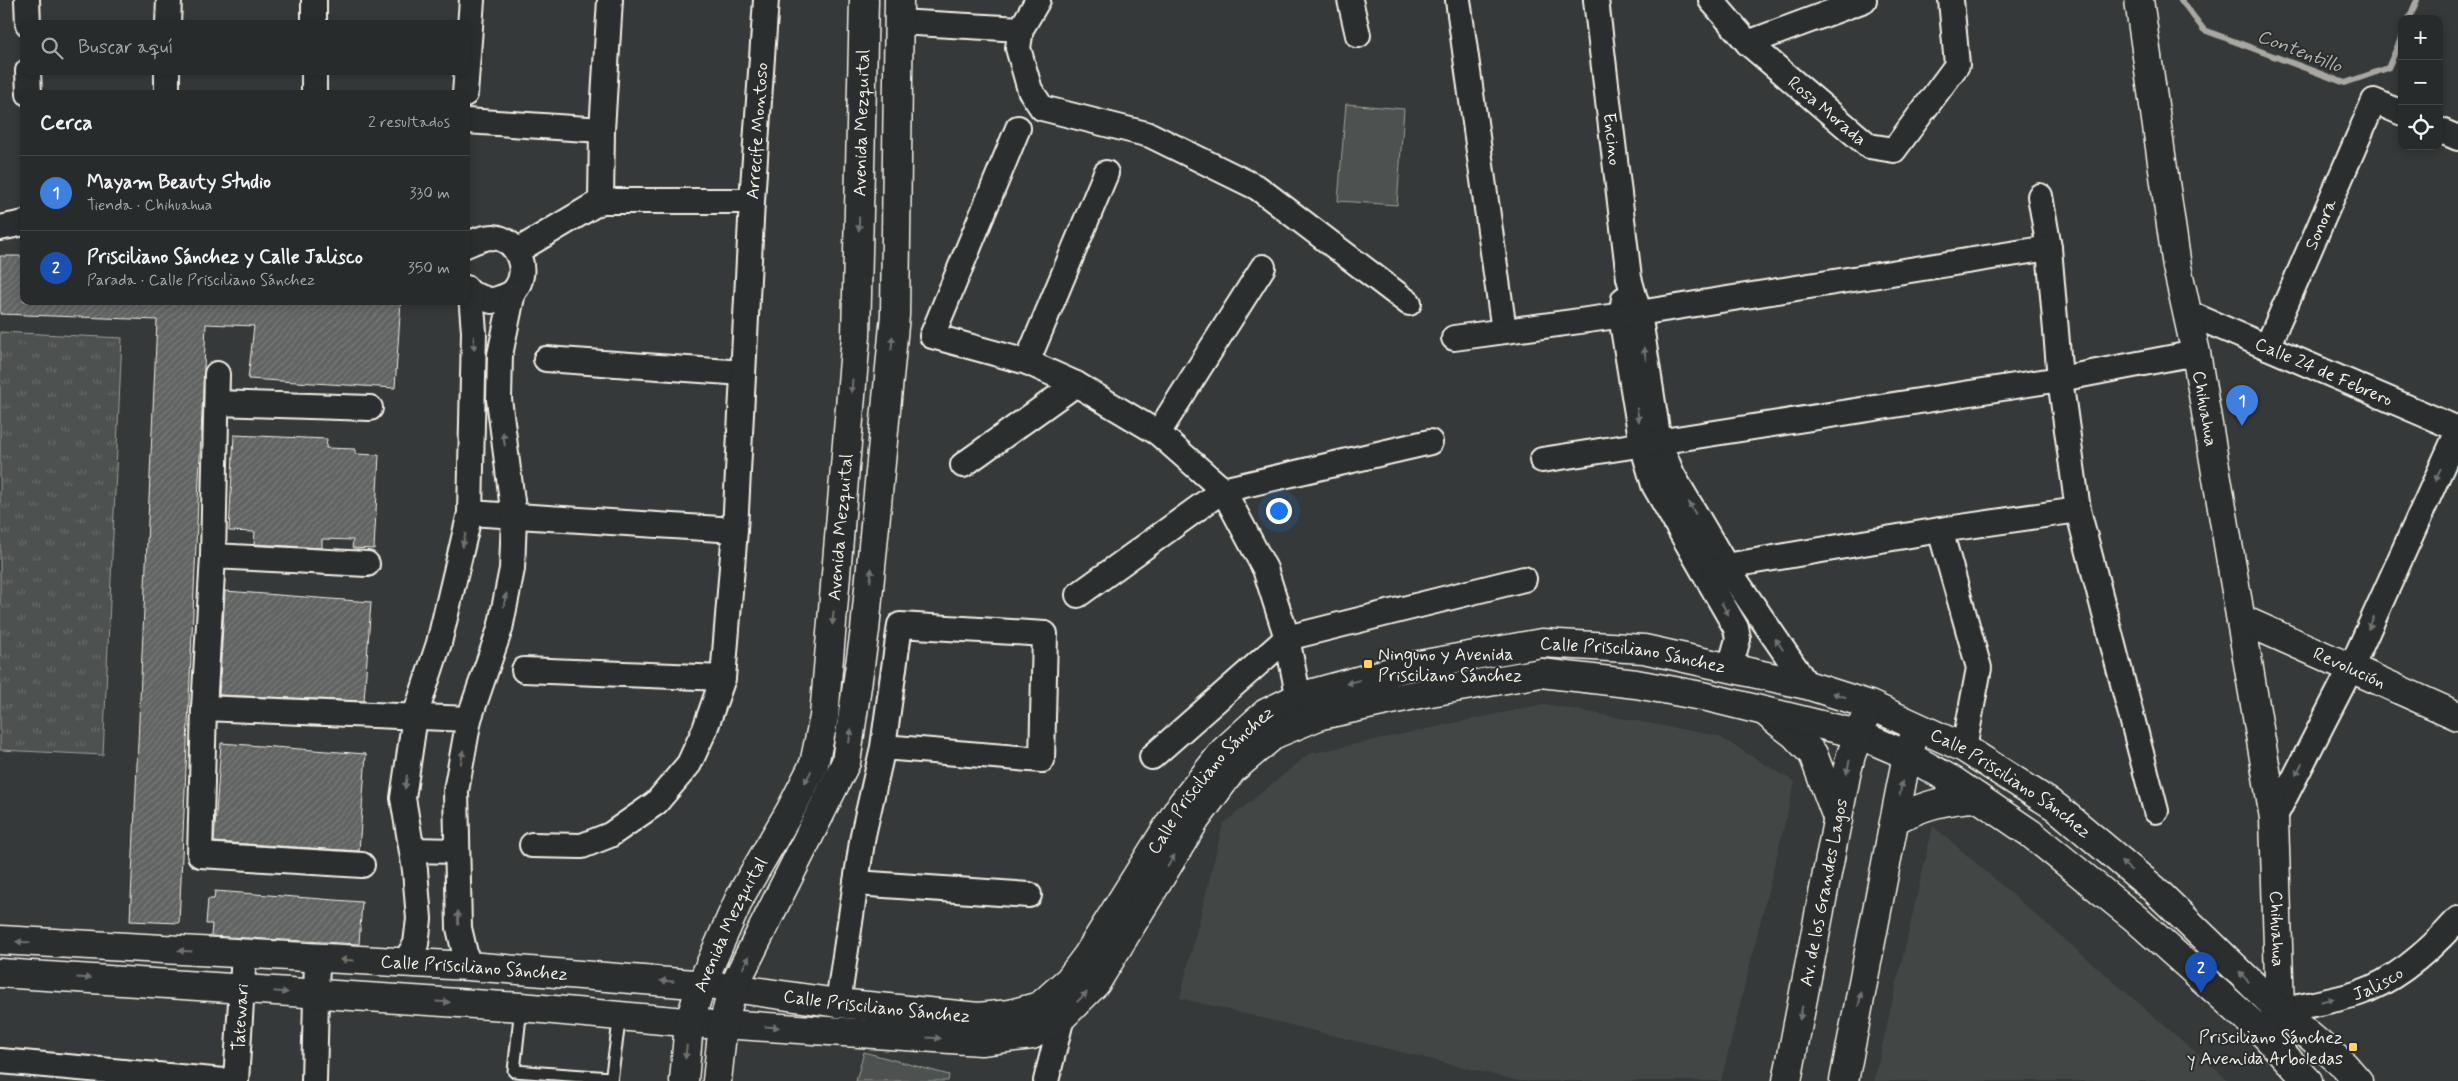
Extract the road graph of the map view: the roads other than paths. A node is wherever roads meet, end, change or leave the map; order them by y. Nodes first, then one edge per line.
1 (27, 0) edge
2 (168, 0) edge
3 (314, 0) edge
4 (472, 0) edge
5 (610, 0) edge
6 (766, 0) edge
7 (864, 0) edge
8 (1038, 0) edge
9 (1350, 0) edge
10 (1458, 0) edge
11 (1596, 0) edge
12 (1711, 0) edge
13 (1864, 0) edge
14 (1951, 0) edge
15 (2139, 0) edge
16 (899, 11) edge
17 (28, 20) edge
18 (168, 20) edge
19 (314, 20) edge
20 (1021, 29) junction
21 (470, 31) edge
22 (1358, 36) dead end
23 (1748, 43) junction
24 (28, 75) edge
25 (167, 75) edge
26 (314, 75) edge
27 (467, 75) edge
28 (29, 90) edge
29 (167, 90) edge
30 (314, 90) edge
31 (466, 90) edge
32 (2398, 112) edge
33 (470, 121) edge
34 (1018, 128) dead end
35 (602, 130) junction
36 (2443, 132) edge
37 (2458, 138) edge
38 (1106, 173) dead end
39 (2040, 196) dead end
40 (601, 201) junction
41 (752, 201) junction
42 (470, 243) edge
43 (2049, 248) junction
44 (517, 251) junction
45 (1263, 267) dead end
46 (470, 291) edge
47 (513, 292) junction
48 (1409, 303) dead end
49 (470, 305) edge
50 (2188, 313) junction
51 (1630, 314) junction
52 (1504, 331) junction
53 (1454, 338) dead end
54 (2267, 347) junction
55 (2196, 353) junction
56 (546, 359) dead end
57 (1027, 362) junction
58 (743, 373) junction
59 (217, 374) dead end
60 (2060, 379) junction
61 (1076, 384) junction
62 (217, 402) junction
63 (370, 408) dead end
64 (2458, 430) edge
65 (1158, 433) junction
66 (1430, 442) dead end
67 (1651, 443) junction
68 (1542, 460) dead end
69 (963, 465) dead end
70 (1223, 490) junction
71 (2078, 510) junction
72 (470, 513) junction
73 (514, 517) junction
74 (735, 530) junction
75 (1940, 530) junction
76 (212, 556) junction
77 (367, 564) dead end
78 (1716, 571) junction
79 (1524, 579) dead end
80 (1078, 595) dead end
81 (2241, 619) junction
82 (1287, 638) junction
83 (1730, 666) junction
84 (2351, 668) junction
85 (524, 670) dead end
86 (723, 678) junction
87 (1807, 685) junction
88 (1870, 705) junction
89 (204, 708) junction
90 (1301, 709) junction
91 (1762, 710) junction
92 (415, 716) junction
93 (2458, 716) edge
94 (469, 719) junction
95 (1918, 726) junction
96 (1858, 734) junction
97 (883, 747) junction
98 (1964, 748) junction
99 (1907, 755) junction
100 (1152, 757) dead end
101 (1978, 798) junction
102 (2156, 811) dead end
103 (2274, 818) junction
104 (1896, 819) junction
105 (1839, 822) junction
106 (532, 845) dead end
107 (412, 850) junction
108 (456, 851) junction
109 (362, 865) dead end
110 (856, 883) junction
111 (1029, 895) dead end
112 (2458, 919) edge
113 (0, 940) edge
114 (244, 954) junction
115 (316, 958) junction
116 (404, 963) junction
117 (468, 966) junction
118 (0, 973) edge
119 (702, 983) junction
120 (241, 988) junction
121 (732, 988) junction
122 (315, 995) junction
123 (838, 1002) junction
124 (521, 1007) junction
125 (2280, 1011) junction
126 (620, 1015) junction
127 (1062, 1017) junction
128 (689, 1023) junction
129 (723, 1024) junction
130 (2265, 1035) junction
131 (0, 1062) edge
132 (611, 1080) edge
133 (224, 1081) edge
134 (236, 1081) edge
135 (314, 1081) edge
136 (684, 1081) edge
137 (717, 1081) edge
138 (1046, 1081) edge
139 (1787, 1081) edge
140 (1844, 1081) edge
141 (2308, 1081) edge
142 (2358, 1081) edge

1 - 17 street
2 - 18 street
3 - 19 street
4 - 21 street
5 - 35 street
6 - 41 street, Arrecife Montoso
7 -> 119 street, Avenida Mezquital
8 - 20 street
9 - 22 street
10 - 52 street
11 - 51 street, Encino
12 - 23 street, Rosa Morada
13 - 23 street
14 - 23 street, Rosa Morada
15 - 50 street, Chihuahua
16 - 20 street
121 -> 16 street, Avenida Mezquital
20 - 48 street
24 - 28 street
25 - 29 street
26 - 30 street
27 - 31 street
32 - 54 street, Sonora
33 - 35 street
34 - 57 street
35 - 40 street
36 - 37 street
38 - 57 street
39 - 43 street
40 - 41 street, Arrecife Montoso
40 - 44 street
41 - 58 street
42 - 44 street
43 - 51 street
43 - 60 street
44 - 47 street
45 - 65 street
46 - 47 street
73 -> 47 street
49 -> 72 street
50 - 54 street, Calle 24 de Febrero
50 - 55 street, Chihuahua
51 - 52 street
51 - 67 street
52 - 53 street
54 - 64 street, Calle 24 de Febrero
55 - 60 street
55 - 81 street, Chihuahua
56 - 58 street
57 - 61 street
58 - 74 street
59 - 62 street
60 - 67 street
60 - 71 street
61 - 65 street
61 - 69 street
62 - 63 street
62 - 76 street
64 -> 84 street, Chihuahua
65 - 70 street
66 - 70 street
67 - 68 street
67 - 78 street
70 - 80 street
70 - 82 street
71 - 75 street
71 - 102 street
72 - 73 street
72 -> 92 street
73 - 74 street
94 -> 73 street
74 - 86 street
75 - 78 street
75 - 98 street
76 - 77 street
76 - 89 street
78 -> 83 street
87 -> 78 street
79 - 82 street
81 - 84 street, Revolución
81 - 103 street, Chihuahua
82 - 90 street
82 - 100 street
83 - 87 street, Calle Prisciliano Sánchez
83 -> 90 street, Calle Prisciliano Sánchez
84 - 93 street, Revolución
84 -> 103 street, Chihuahua
85 - 86 street
86 - 106 street
88 -> 87 street, Calle Prisciliano Sánchez
88 - 95 street, Calle Prisciliano Sánchez
88 - 96 street, Av. de los Grandes Lagos
89 - 92 street
89 - 109 street
90 - 91 street, Calle Prisciliano Sánchez
90 - 123 street, Calle Prisciliano Sánchez
127 -> 90 street, Calle Prisciliano Sánchez
91 - 96 street, Calle Prisciliano Sánchez
91 - 105 street
92 - 94 street
92 -> 107 street
108 -> 94 street
95 - 98 street, Calle Prisciliano Sánchez
95 - 99 street
96 - 99 street, Calle Prisciliano Sánchez
96 -> 105 street, Av. de los Grandes Lagos
97 - 97 street
97 - 110 street
125 -> 98 street, Calle Prisciliano Sánchez
99 - 101 street, Calle Prisciliano Sánchez
104 -> 99 street
101 - 104 street
101 - 130 street, Calle Prisciliano Sánchez
103 - 125 street, Chihuahua
140 -> 104 street
105 -> 139 street, Av. de los Grandes Lagos
107 - 108 street
107 - 116 street
117 -> 108 street
110 - 111 street
110 - 123 street
125 -> 112 street, Jalisco
114 -> 113 street, Calle Prisciliano Sánchez
114 - 115 street, Calle Prisciliano Sánchez
114 - 120 street, Tatewari
116 -> 115 street, Calle Prisciliano Sánchez
115 - 122 street
116 - 117 street, Calle Prisciliano Sánchez
119 -> 117 street, Calle Prisciliano Sánchez
118 -> 120 street, Calle Prisciliano Sánchez
119 - 121 street, Calle Prisciliano Sánchez
119 - 128 street, Avenida Mezquital
120 -> 122 street, Calle Prisciliano Sánchez
120 - 134 street, Tatewari
121 - 123 street, Calle Prisciliano Sánchez
121 - 129 street, Avenida Mezquital
122 -> 124 street, Calle Prisciliano Sánchez
122 - 135 street
124 - 126 street, Calle Prisciliano Sánchez
124 - 132 lane
125 - 130 street
125 - 142 street, Calle Prisciliano Sánchez
126 - 128 street, Calle Prisciliano Sánchez
126 - 132 lane
129 -> 127 street, Calle Prisciliano Sánchez
127 - 138 street
128 - 129 street, Calle Prisciliano Sánchez
128 -> 136 street, Avenida Mezquital
129 - 137 street, Avenida Mezquital
130 - 141 street, Calle Prisciliano Sánchez
131 - 133 street

